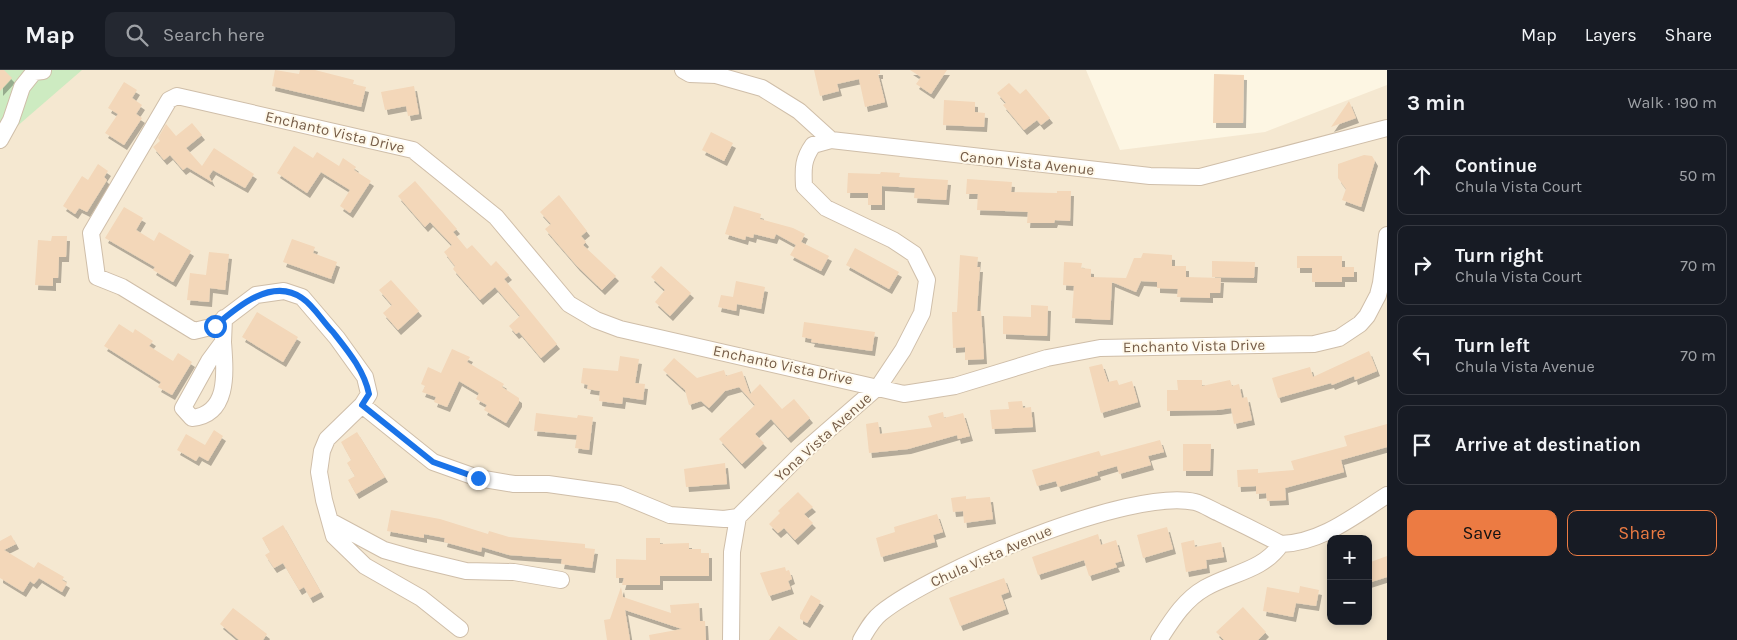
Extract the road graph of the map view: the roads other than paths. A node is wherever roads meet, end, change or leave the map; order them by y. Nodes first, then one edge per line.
1 (683, 70) edge
2 (43, 71) edge
3 (1387, 128) edge
4 (0, 140) edge
5 (831, 140) junction
6 (1387, 235) edge
7 (224, 318) junction
8 (223, 342) dead end
9 (879, 386) junction
10 (362, 405) junction
11 (1387, 495) edge
12 (738, 517) junction
13 (330, 521) junction
14 (1280, 544) junction
15 (561, 580) dead end
16 (460, 629) dead end
17 (731, 640) edge
18 (861, 640) edge
19 (1159, 640) edge

1 - 5 street
2 - 4 street
3 - 5 street, Canon Vista Avenue
5 - 9 street, Yona Vista Avenue
6 - 9 street, Enchanto Vista Drive
7 - 8 street
7 - 9 street, Enchanto Vista Drive
7 - 10 street
9 - 12 street, Yona Vista Avenue
10 - 12 street
10 - 13 street
11 - 14 street
12 - 17 street
13 - 15 street
13 - 16 street
14 - 18 street, Chula Vista Avenue
14 - 19 street

